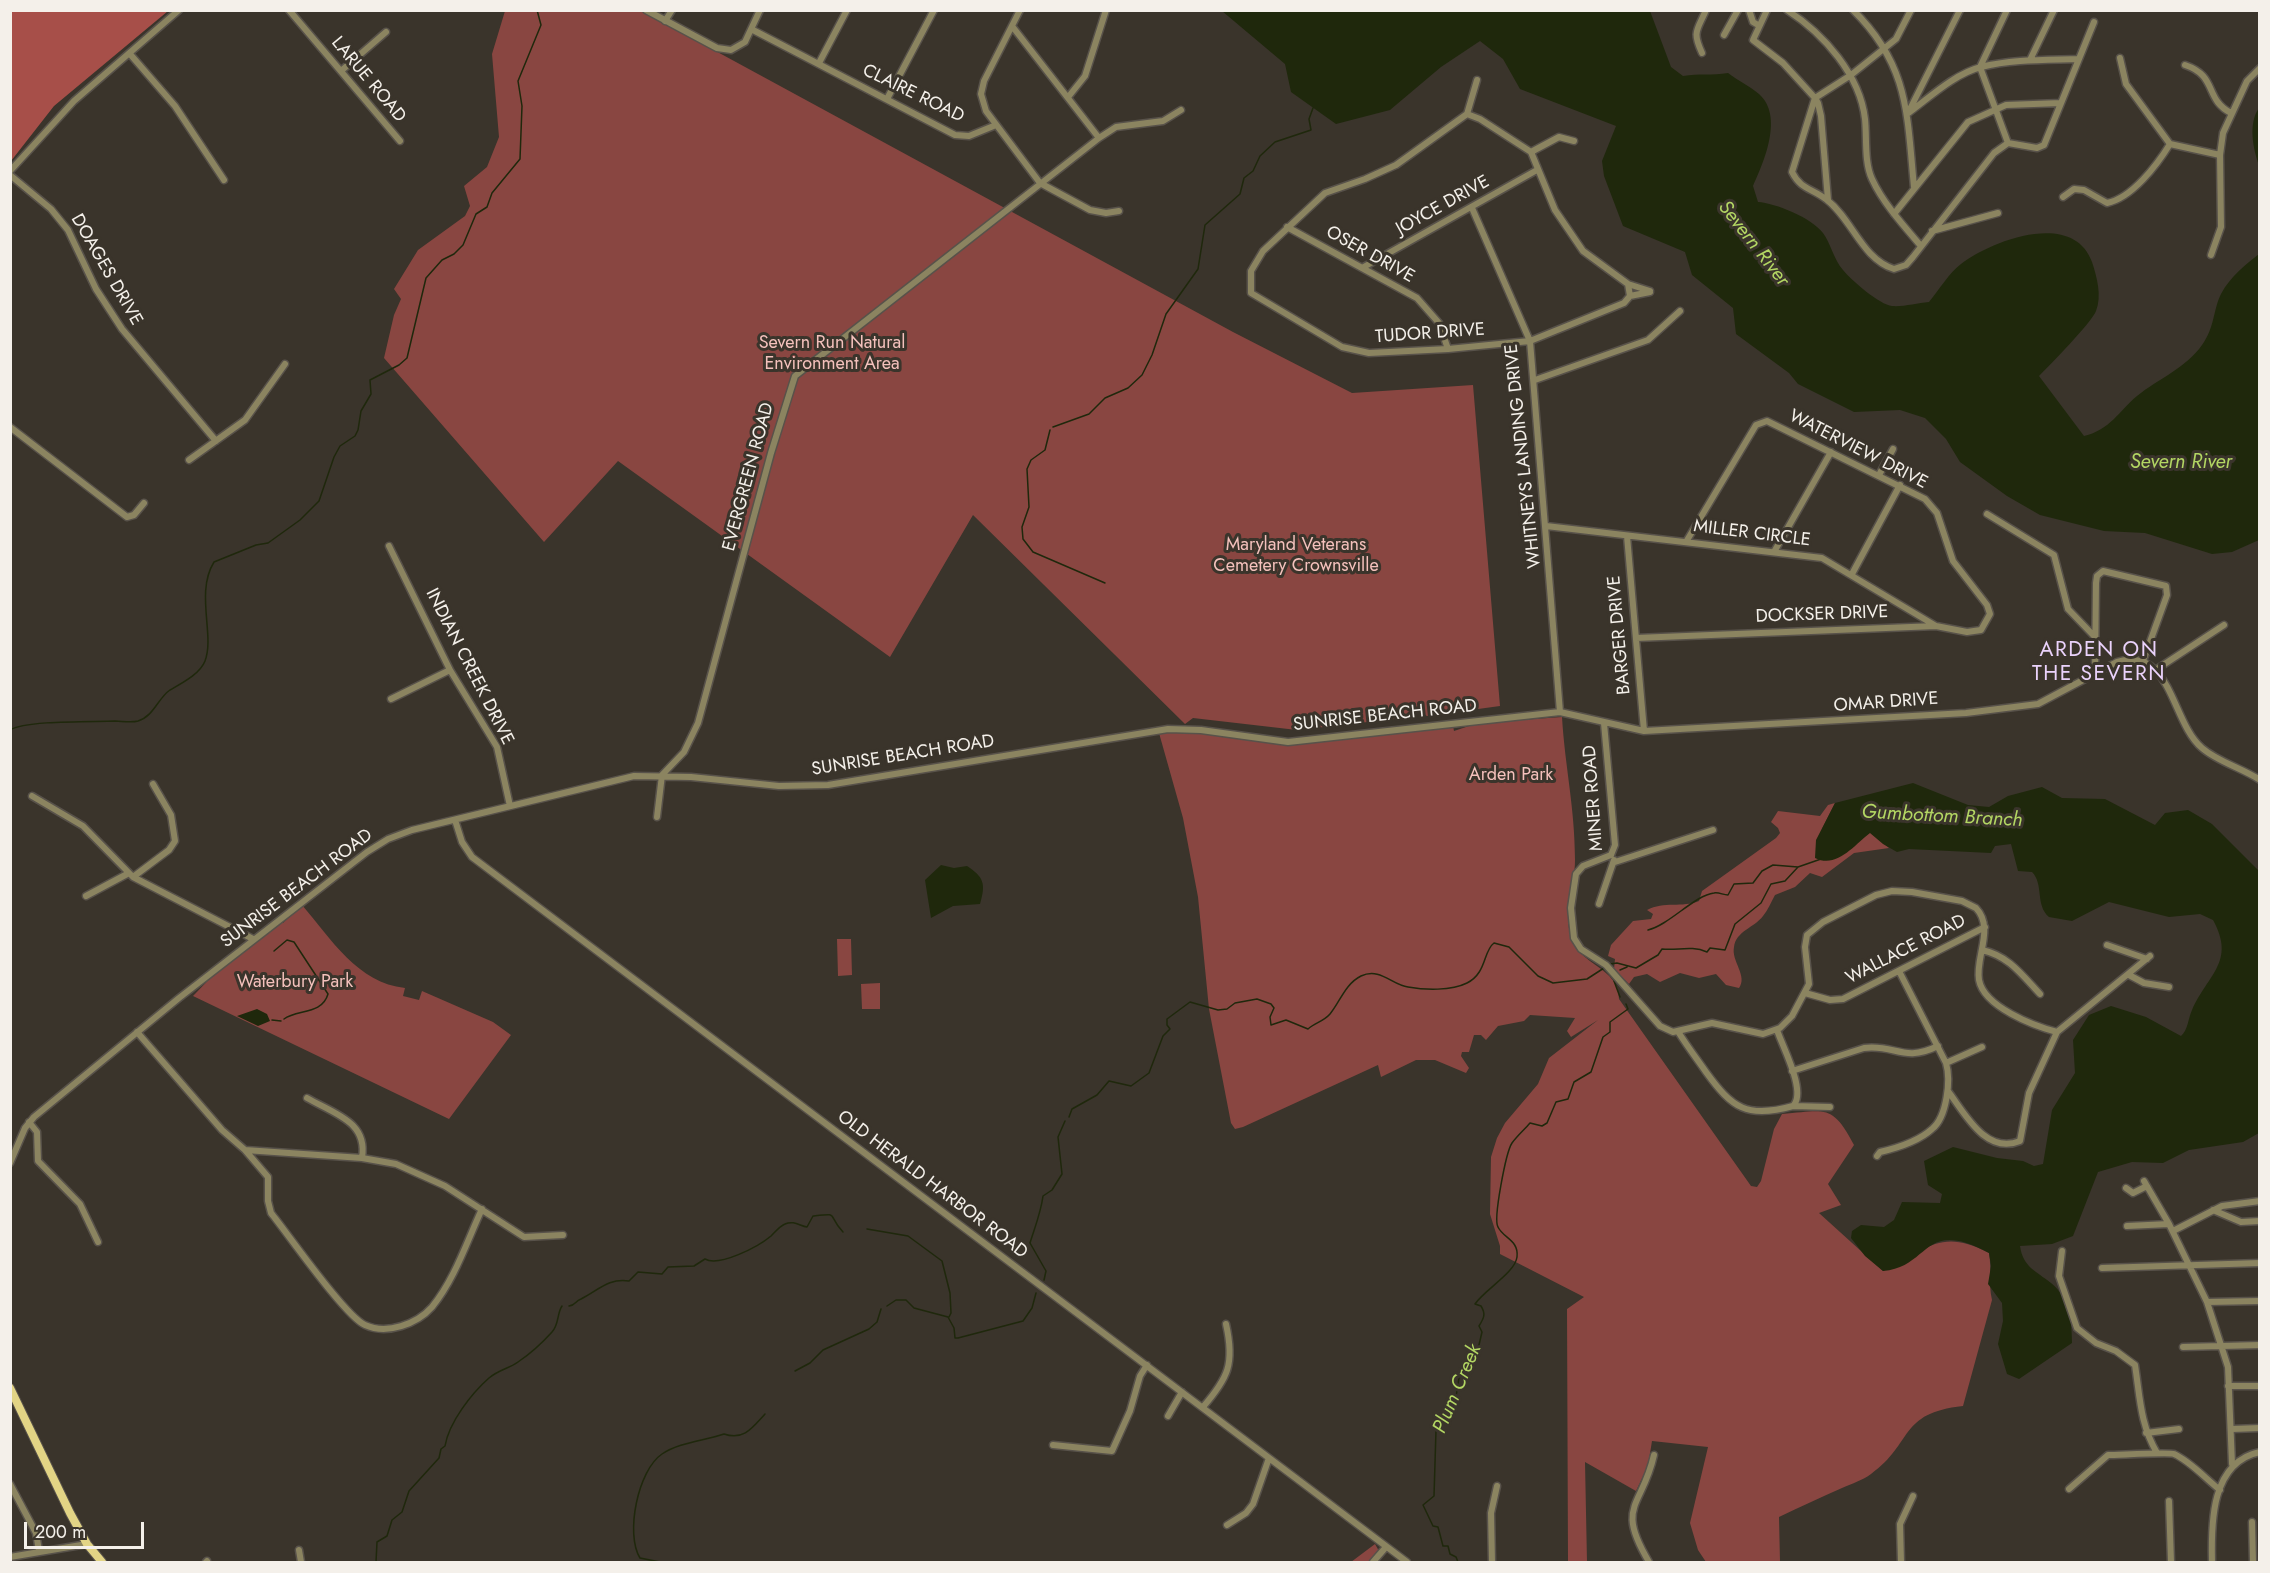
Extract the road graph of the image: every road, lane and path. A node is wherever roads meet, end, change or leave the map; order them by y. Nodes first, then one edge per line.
1 (179, 10) edge
2 (289, 10) edge
3 (646, 10) edge
4 (672, 10) edge
5 (760, 10) edge
6 (847, 10) edge
7 (934, 10) edge
8 (1020, 10) edge
9 (1106, 10) edge
10 (1706, 10) edge
11 (1738, 10) edge
12 (1749, 10) edge
13 (1767, 10) edge
14 (1786, 10) edge
15 (1853, 10) edge
16 (1911, 10) edge
17 (1960, 10) edge
18 (2007, 10) edge
19 (2054, 10) edge
20 (1862, 14) edge
21 (665, 21) junction
22 (2094, 22) dead end
23 (1758, 25) junction
24 (1012, 26) junction
25 (753, 30) junction
26 (386, 32) dead end
27 (1724, 35) dead end
28 (1886, 47) junction
29 (1702, 53) dead end
30 (130, 54) junction
31 (2120, 58) dead end
32 (2078, 59) junction
33 (2030, 60) junction
34 (819, 63) junction
35 (2184, 65) dead end
36 (1980, 67) junction
37 (2259, 68) edge
38 (341, 71) junction
39 (1851, 75) junction
40 (1477, 80) dead end
41 (1069, 96) junction
42 (1815, 98) junction
43 (887, 99) junction
44 (2061, 104) junction
45 (1996, 108) junction
46 (1181, 110) dead end
47 (2231, 113) junction
48 (1467, 114) junction
49 (1907, 114) junction
50 (996, 125) junction
51 (1099, 138) junction
52 (400, 141) dead end
53 (1574, 141) dead end
54 (2008, 143) junction
55 (2170, 144) junction
56 (1531, 152) junction
57 (2220, 155) junction
58 (1537, 170) junction
59 (10, 173) edge
60 (224, 180) dead end
61 (1040, 183) junction
62 (1914, 187) junction
63 (2063, 197) dead end
64 (1828, 200) junction
65 (1472, 208) junction
66 (1119, 211) dead end
67 (1998, 213) dead end
68 (1894, 214) junction
69 (1287, 227) junction
70 (1931, 232) junction
71 (1921, 246) junction
72 (2211, 255) dead end
73 (1362, 268) junction
74 (1628, 284) junction
75 (1630, 296) junction
76 (1680, 311) dead end
77 (1530, 341) junction
78 (1449, 350) junction
79 (285, 364) dead end
80 (1535, 380) junction
81 (10, 426) edge
82 (216, 441) junction
83 (1893, 449) dead end
84 (1831, 452) junction
85 (189, 460) dead end
86 (1879, 475) junction
87 (1899, 485) junction
88 (144, 503) dead end
89 (1987, 514) dead end
90 (1546, 526) junction
91 (1627, 536) junction
92 (1686, 542) junction
93 (390, 546) dead end
94 (1773, 552) junction
95 (1852, 574) junction
96 (1987, 605) joint
97 (2224, 625) dead end
98 (1936, 626) junction
99 (2095, 637) junction
100 (1636, 638) junction
101 (2143, 661) junction
102 (2157, 669) junction
103 (450, 670) junction
104 (2095, 673) junction
105 (391, 699) dead end
106 (1560, 712) junction
107 (1604, 723) junction
108 (1644, 731) junction
109 (662, 775) junction
110 (2259, 780) edge
111 (153, 784) dead end
112 (32, 796) dead end
113 (510, 806) junction
114 (657, 817) dead end
115 (455, 820) junction
116 (1713, 830) dead end
117 (1611, 855) junction
118 (1615, 862) junction
119 (131, 875) junction
120 (86, 896) dead end
121 (1599, 904) dead end
122 (1985, 927) junction
123 (253, 939) junction
124 (2107, 945) dead end
125 (1982, 950) junction
126 (1899, 971) junction
127 (2129, 975) junction
128 (2169, 987) dead end
129 (1805, 993) junction
130 (2040, 994) dead end
131 (1777, 1030) junction
132 (137, 1032) junction
133 (2057, 1032) junction
134 (1679, 1033) junction
135 (1938, 1046) junction
136 (1982, 1047) dead end
137 (1946, 1063) junction
138 (1792, 1071) junction
139 (1948, 1091) junction
140 (308, 1098) dead end
141 (1793, 1106) junction
142 (1830, 1107) dead end
143 (29, 1122) junction
144 (245, 1150) junction
145 (1877, 1156) dead end
146 (362, 1158) junction
147 (10, 1163) edge
148 (2126, 1188) dead end
149 (2259, 1201) edge
150 (482, 1209) junction
151 (2213, 1210) junction
152 (2259, 1221) edge
153 (2169, 1224) junction
154 (2127, 1226) dead end
155 (2173, 1231) junction
156 (563, 1235) dead end
157 (99, 1242) dead end
158 (2062, 1251) dead end
159 (2259, 1263) edge
160 (2191, 1266) junction
161 (2102, 1268) dead end
162 (2207, 1302) junction
163 (2259, 1302) edge
164 (1226, 1324) dead end
165 (2259, 1345) edge
166 (2220, 1346) junction
167 (2182, 1347) dead end
168 (1147, 1365) junction
169 (2228, 1386) junction
170 (2259, 1386) edge
171 (10, 1388) edge
172 (1182, 1392) junction
173 (1203, 1407) junction
174 (1168, 1416) dead end
175 (2259, 1428) edge
176 (2179, 1429) dead end
177 (2232, 1429) junction
178 (2145, 1433) junction
179 (1053, 1445) dead end
180 (2259, 1452) edge
181 (2157, 1453) junction
182 (1654, 1455) dead end
183 (1269, 1458) junction
184 (2232, 1464) junction
185 (10, 1484) edge
186 (1497, 1486) dead end
187 (2069, 1489) dead end
188 (2220, 1490) junction
189 (1913, 1496) dead end
190 (2169, 1501) dead end
191 (2252, 1522) dead end
192 (1227, 1525) dead end
193 (87, 1544) junction
194 (1386, 1547) junction
195 (299, 1550) dead end
196 (39, 1551) junction
197 (10, 1557) edge
198 (102, 1563) edge
199 (301, 1563) edge
200 (1372, 1563) edge
201 (1407, 1563) edge
202 (1492, 1563) edge
203 (1649, 1563) edge
204 (1901, 1563) edge
205 (2171, 1563) edge
206 (2212, 1563) edge
207 (2253, 1563) edge

1 - 30 street
2 - 38 street, LARUE ROAD
3 - 21 street
4 - 21 street
5 - 25 street
6 - 34 street
7 - 43 street
8 - 24 street
9 - 41 street
10 - 29 street
11 - 27 street
12 - 23 street
13 - 23 street
14 - 39 street
15 - 20 street
16 - 28 street
17 - 49 street
18 - 36 street
19 - 33 street
20 - 28 street
21 - 25 street
22 - 32 street
23 - 42 street
24 - 41 street
24 - 50 street
25 - 34 street, CLAIRE ROAD
26 - 38 street
28 - 39 street
28 - 49 street
30 - 59 street
30 - 60 street
31 - 55 street
32 - 33 street
32 - 44 street
33 - 36 street
34 - 43 street, CLAIRE ROAD
35 - 47 street
36 - 45 street
36 - 49 street
37 - 47 street
38 - 52 street, LARUE ROAD
39 - 42 street
39 - 68 street
40 - 48 street
41 - 51 street
42 - 64 street
42 - 64 street
43 - 50 street, CLAIRE ROAD
44 - 45 street
44 - 54 street
45 - 54 street
45 - 62 street
46 - 51 street, EVERGREEN ROAD
47 - 57 street
48 - 56 street
48 - 69 street
49 - 62 street
50 - 61 street
51 - 61 street, EVERGREEN ROAD
53 - 56 street
54 - 70 street
55 - 57 street
55 - 63 street
56 - 58 street
57 - 72 street
58 - 65 street, JOYCE DRIVE
58 - 74 street
59 - 82 street, DOAGES DRIVE
61 - 66 street
61 - 109 street, EVERGREEN ROAD
62 - 68 street
64 - 71 street
65 - 73 street, JOYCE DRIVE
65 - 77 street, WHITNEYS LANDING DRIVE
67 - 70 street
68 - 71 street
69 - 73 street, OSER DRIVE
69 - 78 street, TUDOR DRIVE
70 - 71 street
73 - 78 street, OSER DRIVE
74 - 75 street
74 - 75 street, TUDOR DRIVE
75 - 77 street, TUDOR DRIVE
76 - 80 street
77 - 78 street, TUDOR DRIVE
77 - 80 street, WHITNEYS LANDING DRIVE
79 - 82 street
80 - 90 street, WHITNEYS LANDING DRIVE
81 - 88 street
82 - 85 street
83 - 86 street
84 - 86 street, WATERVIEW DRIVE
84 - 92 street, WATERVIEW DRIVE
84 - 94 street
86 - 87 street, WATERVIEW DRIVE
87 - 95 street
87 - 96 street, WATERVIEW DRIVE
89 - 99 street
90 - 91 street, MILLER CIRCLE
90 - 106 street, WHITNEYS LANDING DRIVE
91 - 92 street, MILLER CIRCLE
91 - 100 street, BARGER DRIVE
92 - 94 street, MILLER CIRCLE
93 - 103 street, INDIAN CREEK DRIVE
94 - 95 street, MILLER CIRCLE
95 - 98 street, MILLER CIRCLE
96 - 98 street, DOCKSER DRIVE
97 - 102 street
98 - 100 street, DOCKSER DRIVE
99 - 101 street
99 - 104 street
100 - 108 street, BARGER DRIVE
101 - 102 street
101 - 104 street, OMAR DRIVE
102 - 110 street
103 - 105 street
103 - 113 street, INDIAN CREEK DRIVE
104 - 108 street, OMAR DRIVE
106 - 107 street, SUNRISE BEACH ROAD
106 - 109 street, SUNRISE BEACH ROAD
107 - 108 street, OMAR DRIVE
107 - 117 street, MINER ROAD
109 - 113 street, SUNRISE BEACH ROAD
109 - 114 street
111 - 119 street
112 - 119 street
113 - 115 street, SUNRISE BEACH ROAD
115 - 123 street, SUNRISE BEACH ROAD
115 - 168 street, OLD HERALD HARBOR ROAD
116 - 118 street
117 - 118 street, MINER ROAD
117 - 134 street
118 - 121 street, MINER ROAD
119 - 120 street
119 - 123 street
122 - 125 street
122 - 126 street, WALLACE ROAD
122 - 129 street
123 - 132 street, SUNRISE BEACH ROAD
124 - 127 street
125 - 130 street
125 - 133 street
126 - 129 street, WALLACE ROAD
126 - 135 street
127 - 128 street
127 - 133 street
129 - 131 street
131 - 134 street
131 - 138 street
132 - 143 street, SUNRISE BEACH ROAD
132 - 144 street
133 - 139 street
134 - 141 street
135 - 137 street
135 - 138 street
136 - 137 street
137 - 139 street
138 - 141 street
139 - 145 street
140 - 146 street
141 - 142 street
143 - 147 street, SUNRISE BEACH ROAD
143 - 157 street
144 - 146 street
144 - 150 street
146 - 150 street
148 - 153 street
149 - 151 street
150 - 156 street
151 - 152 street
151 - 155 street
153 - 154 street
153 - 155 street
155 - 160 street
158 - 178 street
159 - 160 street
160 - 161 street
160 - 162 street
162 - 163 street
162 - 166 street
164 - 173 street
165 - 166 street
166 - 167 street
166 - 169 street
168 - 172 street, OLD HERALD HARBOR ROAD
168 - 179 street
169 - 170 street
169 - 177 street
171 - 193 main road
172 - 173 street, OLD HERALD HARBOR ROAD
172 - 174 street
173 - 183 street, OLD HERALD HARBOR ROAD
175 - 177 street
176 - 178 street
177 - 184 street
178 - 181 street
180 - 184 street
181 - 187 street
181 - 188 street
182 - 203 street
183 - 192 street
183 - 194 street, OLD HERALD HARBOR ROAD
184 - 188 street
185 - 196 street
186 - 202 street
188 - 206 street
189 - 204 street
190 - 205 street
191 - 207 street
193 - 196 street
193 - 198 main road
194 - 200 street
194 - 201 street, OLD HERALD HARBOR ROAD
195 - 199 street
196 - 197 street

